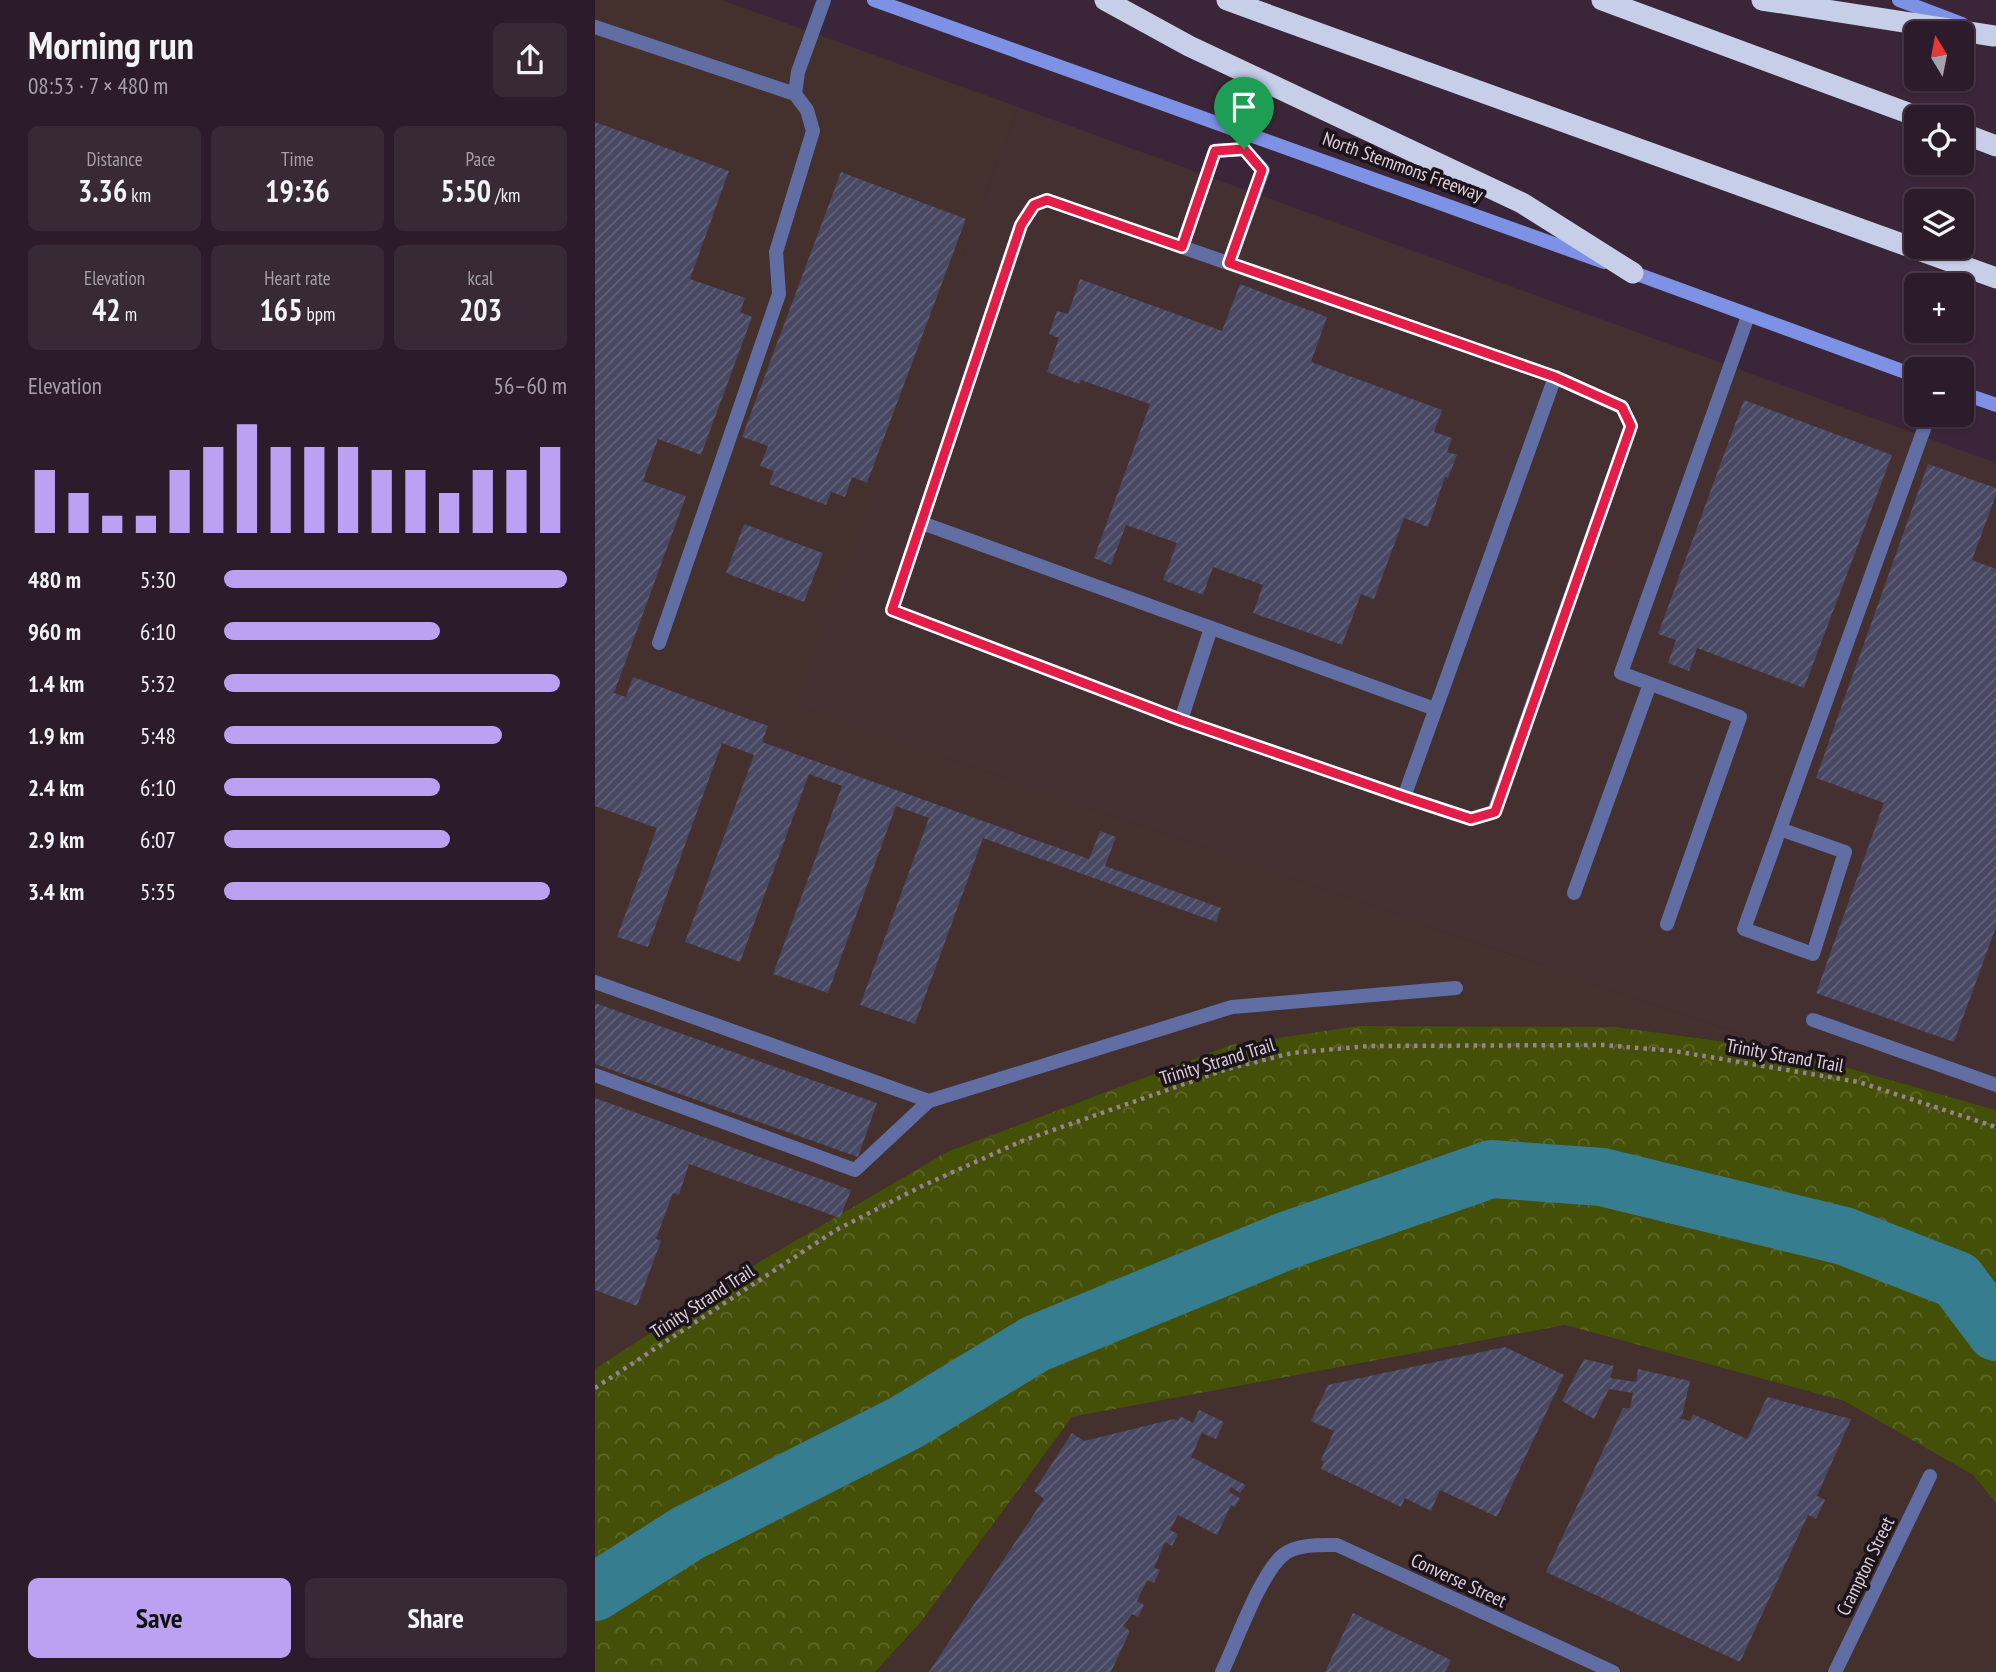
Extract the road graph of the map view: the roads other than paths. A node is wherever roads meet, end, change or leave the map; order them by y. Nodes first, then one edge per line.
1 (824, 0) edge
2 (874, 0) edge
3 (1105, 0) edge
4 (1227, 0) edge
5 (1602, 0) edge
6 (1762, 0) edge
7 (1899, 0) edge
8 (595, 27) edge
9 (1995, 36) edge
10 (795, 94) junction
11 (1904, 111) edge
12 (1974, 138) edge
13 (1247, 142) junction
14 (1996, 146) edge
15 (1182, 247) junction
16 (1229, 263) junction
17 (1633, 273) junction
18 (1996, 278) edge
19 (1748, 316) junction
20 (1904, 372) edge
21 (1555, 377) junction
22 (1974, 397) edge
23 (1996, 405) edge
24 (1925, 427) edge
25 (922, 523) junction
26 (1211, 628) junction
27 (659, 643) dead end
28 (1650, 684) junction
29 (1436, 709) junction
30 (1181, 720) junction
31 (1404, 797) junction
32 (1780, 829) junction
33 (1574, 893) dead end
34 (1667, 924) dead end
35 (595, 982) edge
36 (1456, 988) dead end
37 (1813, 1020) dead end
38 (595, 1075) edge
39 (1996, 1085) edge
40 (929, 1101) junction
41 (1930, 1476) dead end
42 (1222, 1672) edge
43 (1613, 1672) edge
44 (1835, 1672) edge

1 - 10 street
2 - 13 main road, North Stemmons Freeway
3 - 17 highway
4 - 18 highway
5 - 11 highway
6 - 9 highway
7 - 9 main road
8 - 10 street
10 - 27 street
12 - 14 highway
13 - 15 street
13 - 16 street
13 - 17 main road, North Stemmons Freeway
15 - 16 street
15 - 25 street
16 - 21 street
17 - 19 main road, North Stemmons Freeway
19 - 20 main road, North Stemmons Freeway
19 - 28 street
21 - 29 street
21 - 31 street
22 - 23 main road
24 - 32 street
25 - 26 street
25 - 30 street
26 - 29 street
26 - 30 street
28 - 33 street
28 - 34 street
29 - 31 street
30 - 31 street
32 - 32 street
35 - 40 street
36 - 40 street
37 - 39 street
38 - 40 street
41 - 44 street, Crampton Street
42 - 43 street, Converse Street

